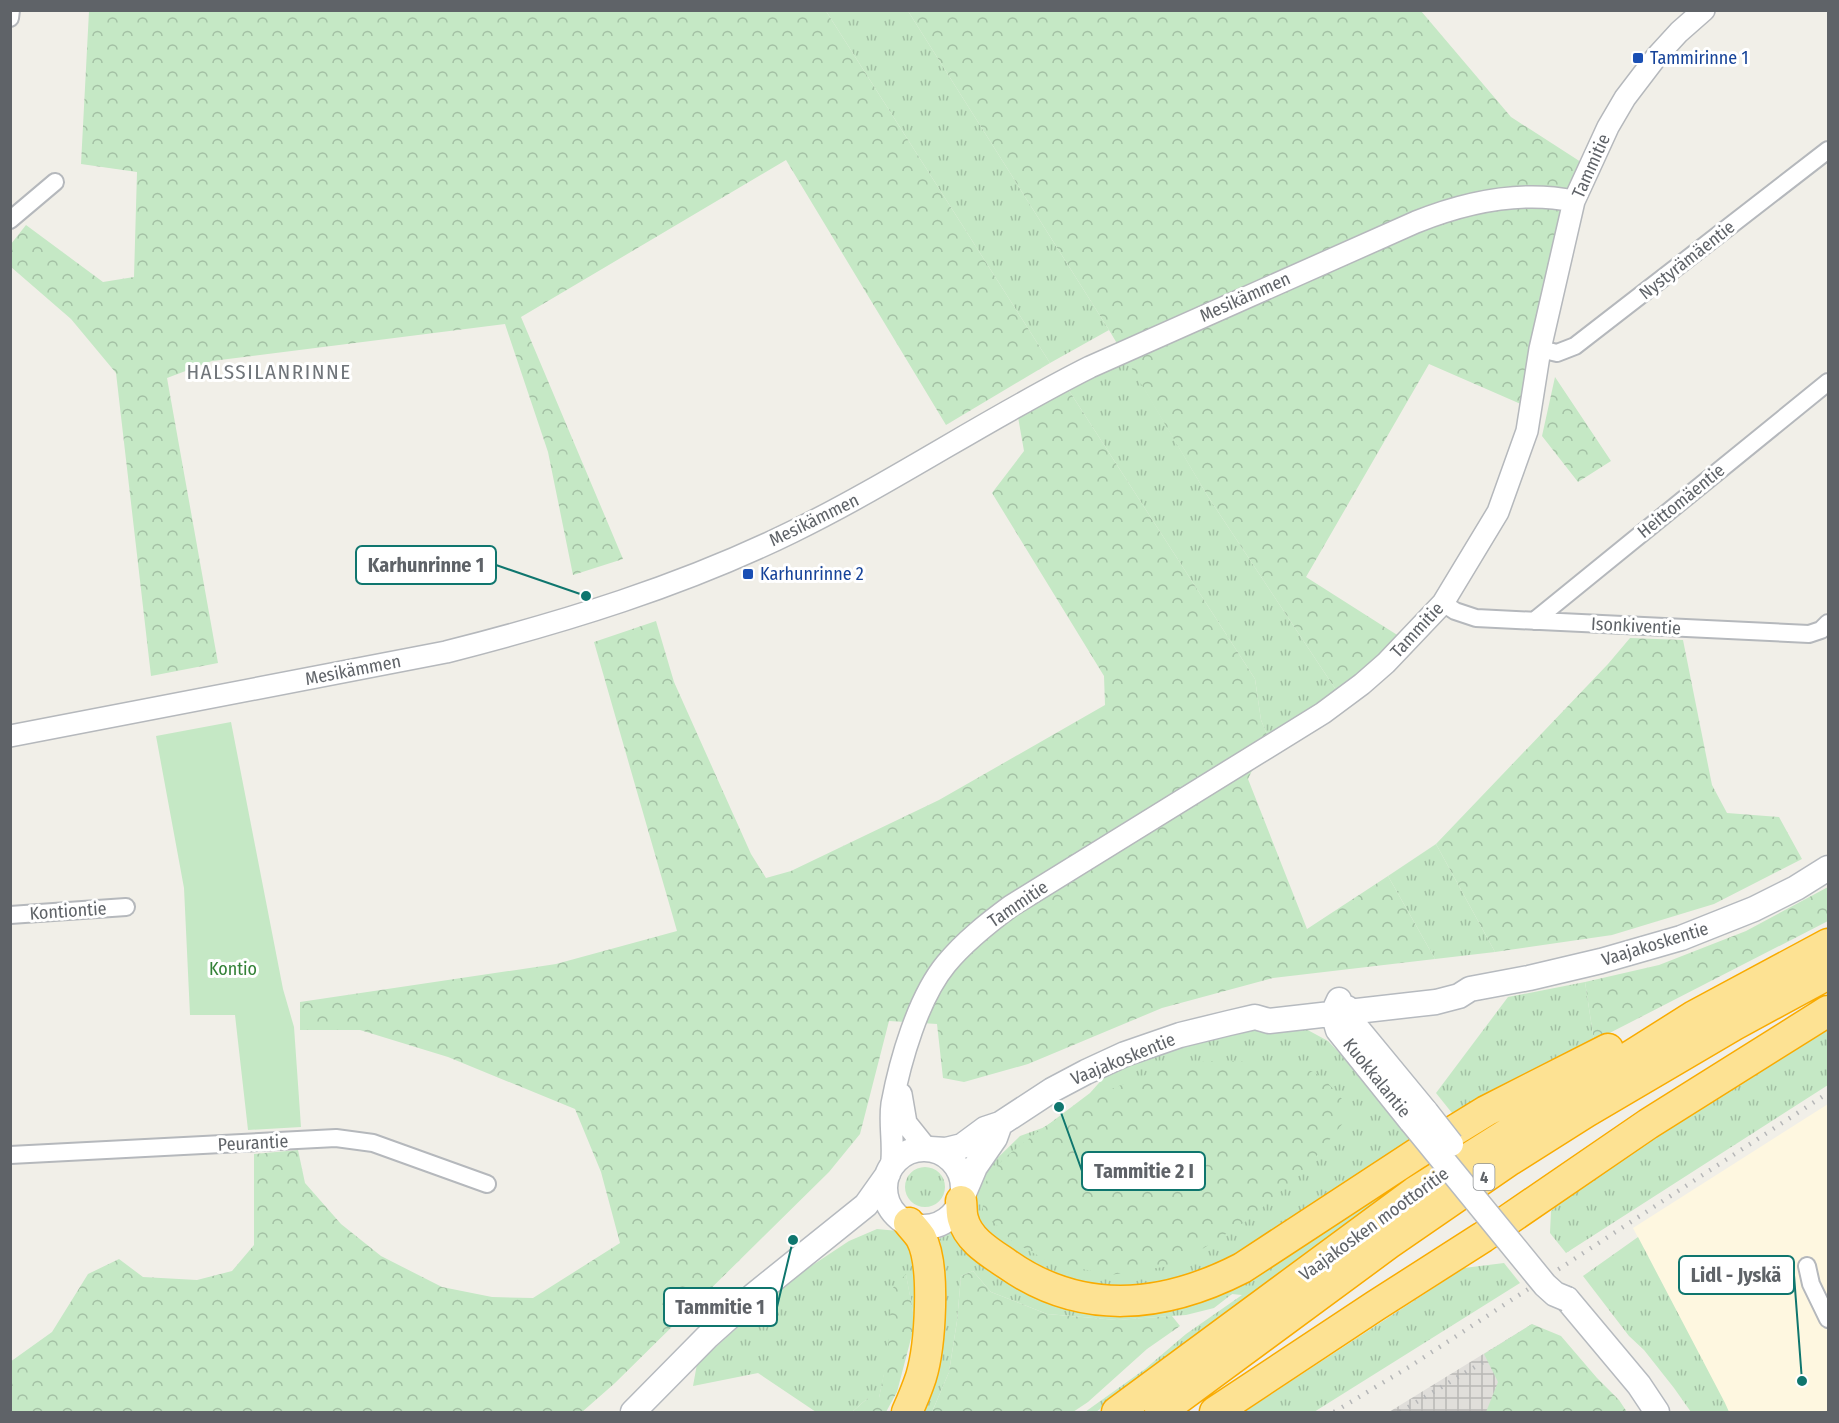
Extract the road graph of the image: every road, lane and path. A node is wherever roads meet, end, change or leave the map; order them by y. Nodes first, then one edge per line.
1 (11, 10) edge
2 (1704, 10) edge
3 (10, 18) edge
4 (1828, 150) edge
5 (55, 183) dead end
6 (1574, 201) junction
7 (10, 220) edge
8 (1540, 350) junction
9 (1828, 382) edge
10 (1443, 603) junction
11 (1534, 621) junction
12 (1828, 623) edge
13 (10, 736) edge
14 (1828, 868) edge
15 (126, 907) dead end
16 (10, 915) edge
17 (1828, 944) edge
18 (1828, 974) edge
19 (1341, 1008) junction
20 (1828, 1011) edge
21 (1694, 1016) junction
22 (900, 1072) junction
23 (1000, 1124) junction
24 (928, 1148) junction
25 (10, 1155) edge
26 (889, 1171) junction
27 (488, 1184) dead end
28 (962, 1197) junction
29 (905, 1222) junction
30 (1504, 1223) junction
31 (802, 1256) junction
32 (1807, 1266) dead end
33 (1828, 1319) edge
34 (633, 1413) edge
35 (907, 1413) edge
36 (1117, 1413) edge
37 (1160, 1413) edge
38 (1215, 1413) edge
39 (1657, 1413) edge

1 - 3 street
2 - 6 street, Tammitie
4 - 8 street, Nystyrämäentie
5 - 7 street
6 - 8 street, Tammitie
6 - 13 street, Mesikämmen
8 - 10 street, Tammitie
9 - 11 street, Heittomäentie
10 - 11 street, Isonkiventie
10 - 22 street, Tammitie
11 - 12 street, Isonkiventie
14 - 19 main road, Vaajakoskentie
15 - 16 street, Kontiontie
17 - 21 highway, Vaajakosken moottoritie / 4
18 - 37 highway, Vaajakosken moottoritie / 4
19 - 23 main road, Vaajakoskentie
19 - 30 main road, Kuokkalantie, bridge
20 - 30 highway
21 - 28 highway
21 - 36 highway, Vaajakosken moottoritie / 4
22 - 24 street, Tammitie
22 - 26 street, Tammitie
23 - 24 main road, Vaajakoskentie
23 - 28 main road, Vaajakoskentie
24 - 26 main road
24 - 28 main road
25 - 27 street, Peurantie
26 - 29 main road
26 - 31 main road
28 - 29 main road
29 - 31 main road
29 - 35 highway
30 - 38 highway
30 - 39 main road, Kuokkalantie, bridge
31 - 34 main road
32 - 33 street

